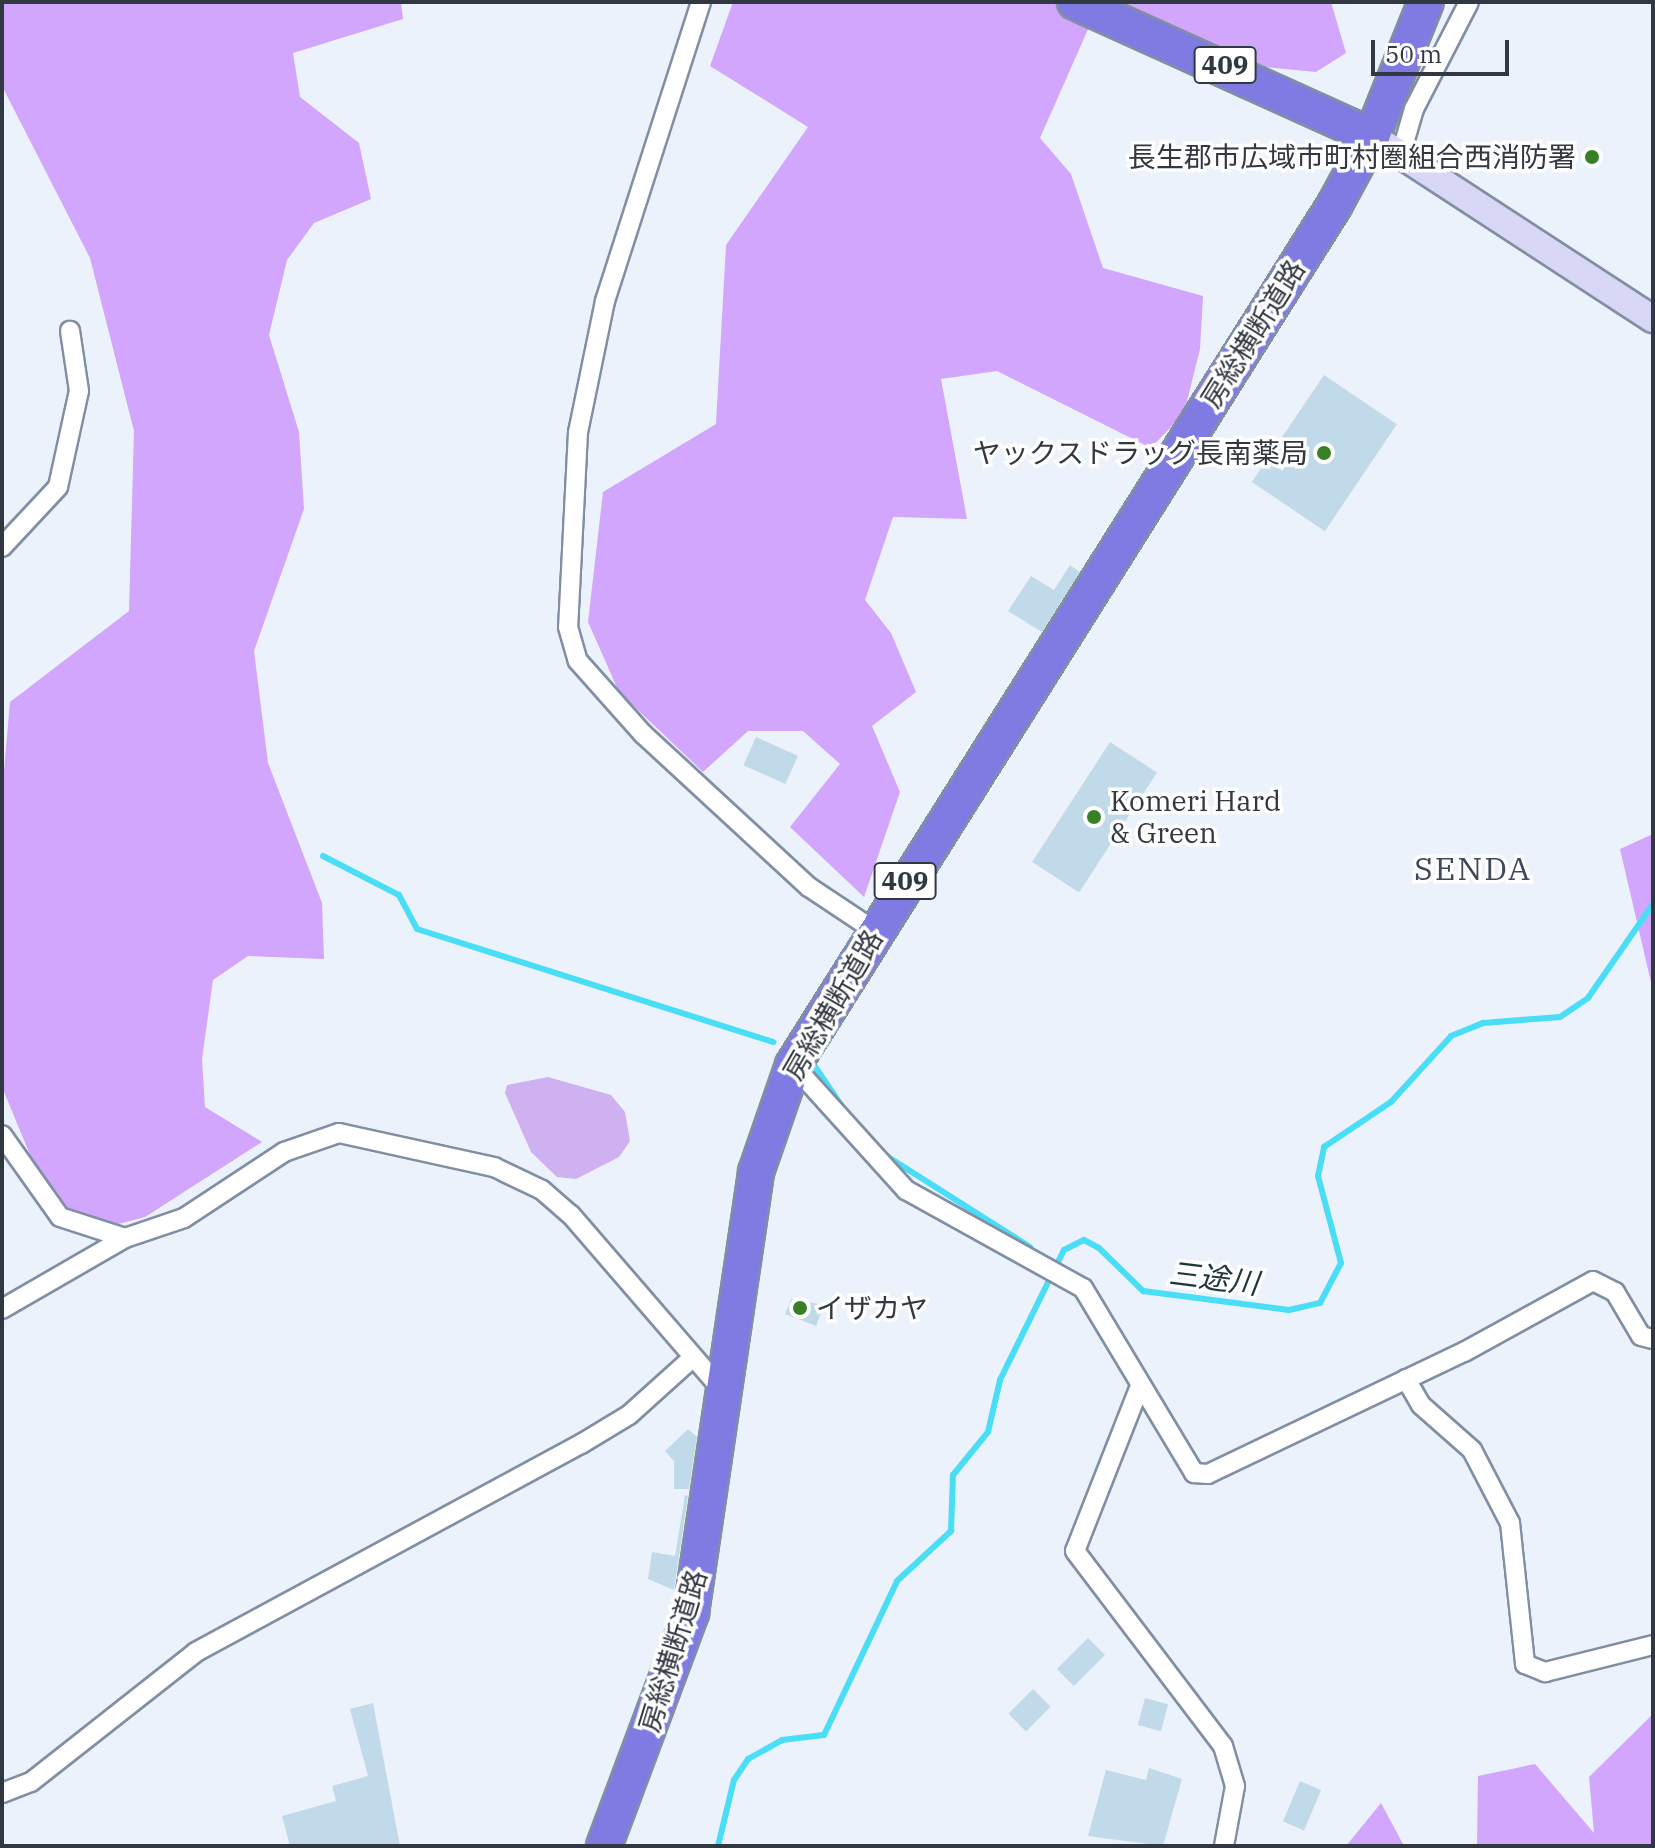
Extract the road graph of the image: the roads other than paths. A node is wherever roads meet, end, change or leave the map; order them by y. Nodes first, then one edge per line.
1 (701, 2) edge
2 (1075, 2) edge
3 (1426, 2) edge
4 (1469, 2) edge
5 (1387, 143) junction
6 (1653, 319) edge
7 (70, 331) dead end
8 (2, 547) edge
9 (875, 931) junction
10 (793, 1065) junction
11 (2, 1135) edge
12 (125, 1238) junction
13 (2, 1309) edge
14 (1653, 1339) edge
15 (690, 1360) junction
16 (1406, 1379) junction
17 (1140, 1386) junction
18 (724, 1392) junction
19 (1653, 1645) edge
20 (2, 1793) edge
21 (604, 1846) edge
22 (1224, 1846) edge

1 - 9 street
2 - 5 highway, 409
3 - 5 highway, 房総横断道路 / 409
4 - 5 street
5 - 6 main road
5 - 9 highway, 房総横断道路 / 409
7 - 8 street
9 - 10 highway, 房総横断道路 / 409
10 - 17 street
10 - 18 highway, 房総横断道路 / 409
11 - 12 street
12 - 13 street
12 - 15 street
14 - 16 street
15 - 18 street
15 - 20 street
16 - 17 street
16 - 19 street
17 - 22 street
18 - 21 highway, 房総横断道路 / 409

